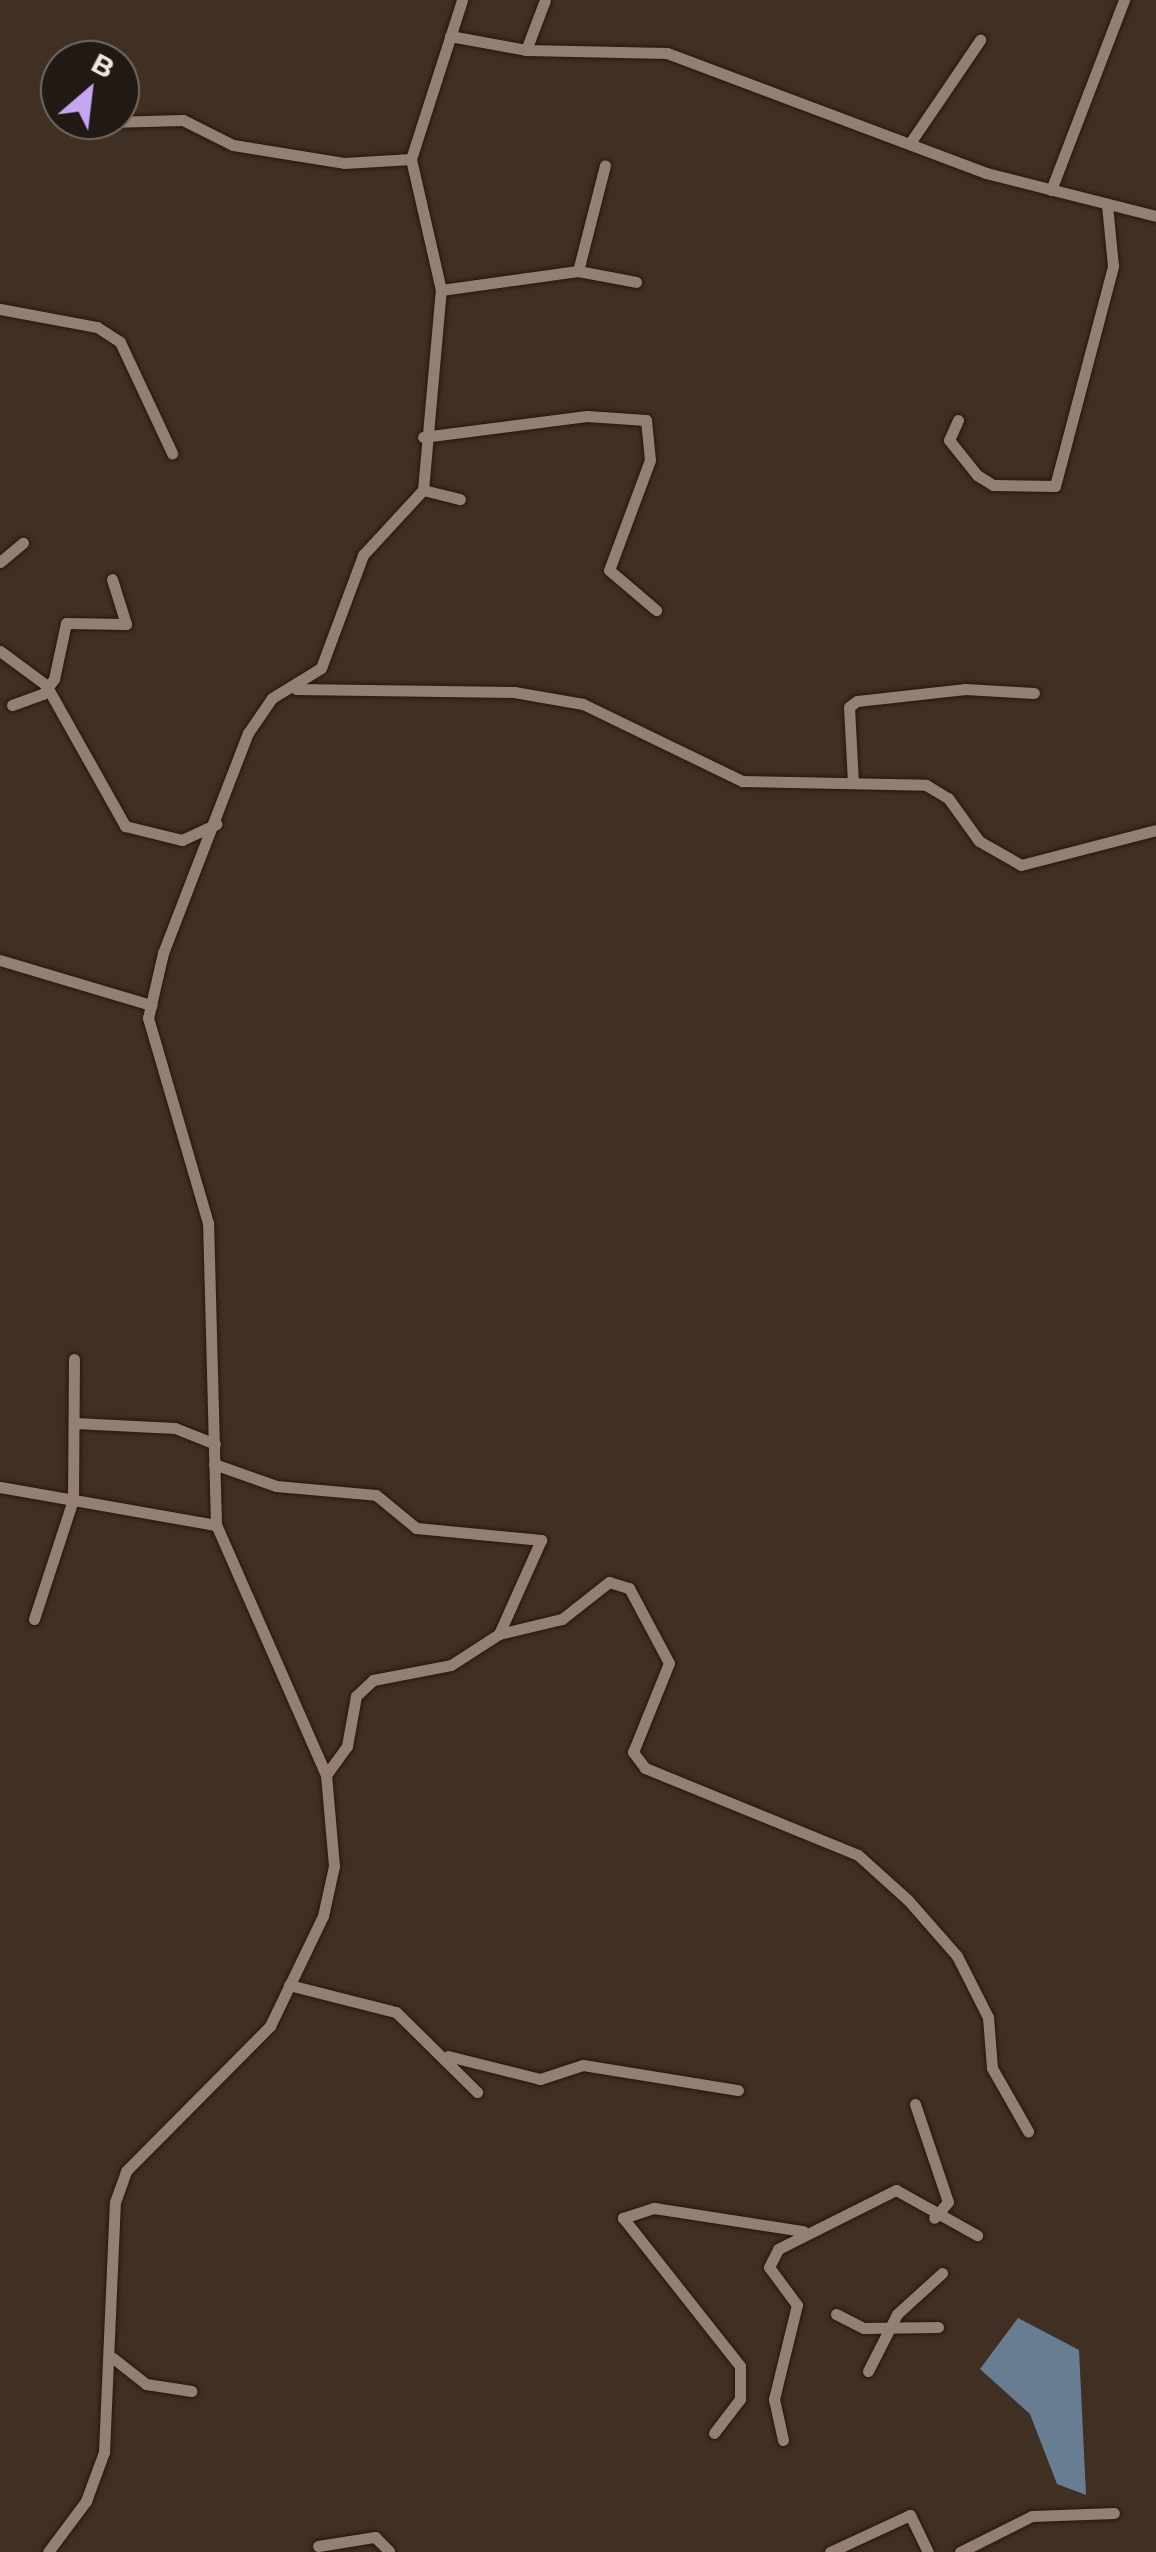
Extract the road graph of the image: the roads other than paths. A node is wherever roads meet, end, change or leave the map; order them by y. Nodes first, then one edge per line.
1 (462, 0) edge
2 (544, 0) edge
3 (1124, 0) edge
4 (450, 36) junction
5 (980, 40) dead end
6 (526, 50) junction
7 (140, 121) edge
8 (910, 143) junction
9 (411, 159) junction
10 (605, 165) dead end
11 (1051, 190) junction
12 (1106, 205) junction
13 (1156, 216) edge
14 (578, 271) junction
15 (636, 282) dead end
16 (441, 290) junction
17 (0, 309) edge
18 (958, 420) dead end
19 (423, 436) junction
20 (172, 453) dead end
21 (423, 490) junction
22 (460, 499) dead end
23 (23, 544) dead end
24 (0, 562) edge
25 (112, 579) dead end
26 (656, 610) dead end
27 (0, 650) edge
28 (46, 685) junction
29 (292, 688) junction
30 (1034, 693) dead end
31 (12, 705) dead end
32 (853, 782) junction
33 (216, 824) junction
34 (1156, 830) edge
35 (0, 960) edge
36 (150, 1004) junction
37 (74, 1359) dead end
38 (75, 1423) junction
39 (215, 1444) junction
40 (214, 1464) junction
41 (0, 1488) edge
42 (73, 1500) junction
43 (216, 1525) junction
44 (34, 1619) dead end
45 (498, 1634) junction
46 (326, 1776) junction
47 (288, 1985) junction
48 (448, 2056) junction
49 (738, 2090) dead end
50 (477, 2092) dead end
51 (916, 2104) dead end
52 (1028, 2131) dead end
53 (934, 2218) junction
54 (804, 2230) junction
55 (977, 2235) dead end
56 (942, 2272) dead end
57 (836, 2314) dead end
58 (894, 2324) junction
59 (938, 2327) dead end
60 (113, 2358) junction
61 (868, 2371) dead end
62 (191, 2391) dead end
63 (714, 2432) dead end
64 (783, 2440) dead end
65 (1114, 2513) dead end
66 (318, 2546) dead end
67 (389, 2551) edge
68 (48, 2552) edge
69 (830, 2552) edge
70 (928, 2552) edge
71 (960, 2552) edge

1 - 4 street
2 - 6 street
3 - 11 street
4 - 6 street
4 - 9 street
5 - 8 street
6 - 8 street
7 - 9 street
8 - 11 street
9 - 16 street
10 - 14 street
11 - 12 street
12 - 13 street
12 - 18 street
14 - 15 street
14 - 16 street
16 - 19 street
17 - 20 street
19 - 21 street
19 - 26 street
21 - 22 street
21 - 29 street
23 - 24 street
25 - 28 street
27 - 28 street
28 - 31 street
28 - 33 street
29 - 32 street
29 - 33 street
30 - 32 street
32 - 34 street
33 - 36 street
35 - 36 street
36 - 39 street
37 - 38 street
38 - 39 street
38 - 42 street
39 - 40 street
40 - 43 street
40 - 45 street
41 - 42 street
42 - 43 street
42 - 44 street
43 - 46 street
45 - 46 street
45 - 52 street
46 - 47 street
47 - 48 street
47 - 60 street
48 - 49 street
48 - 50 street
51 - 53 street
53 - 54 street
53 - 55 street
54 - 63 street
54 - 64 street
56 - 58 street
57 - 58 street
58 - 59 street
58 - 61 street
60 - 62 street
60 - 68 street
65 - 71 street
66 - 67 street
69 - 70 street

